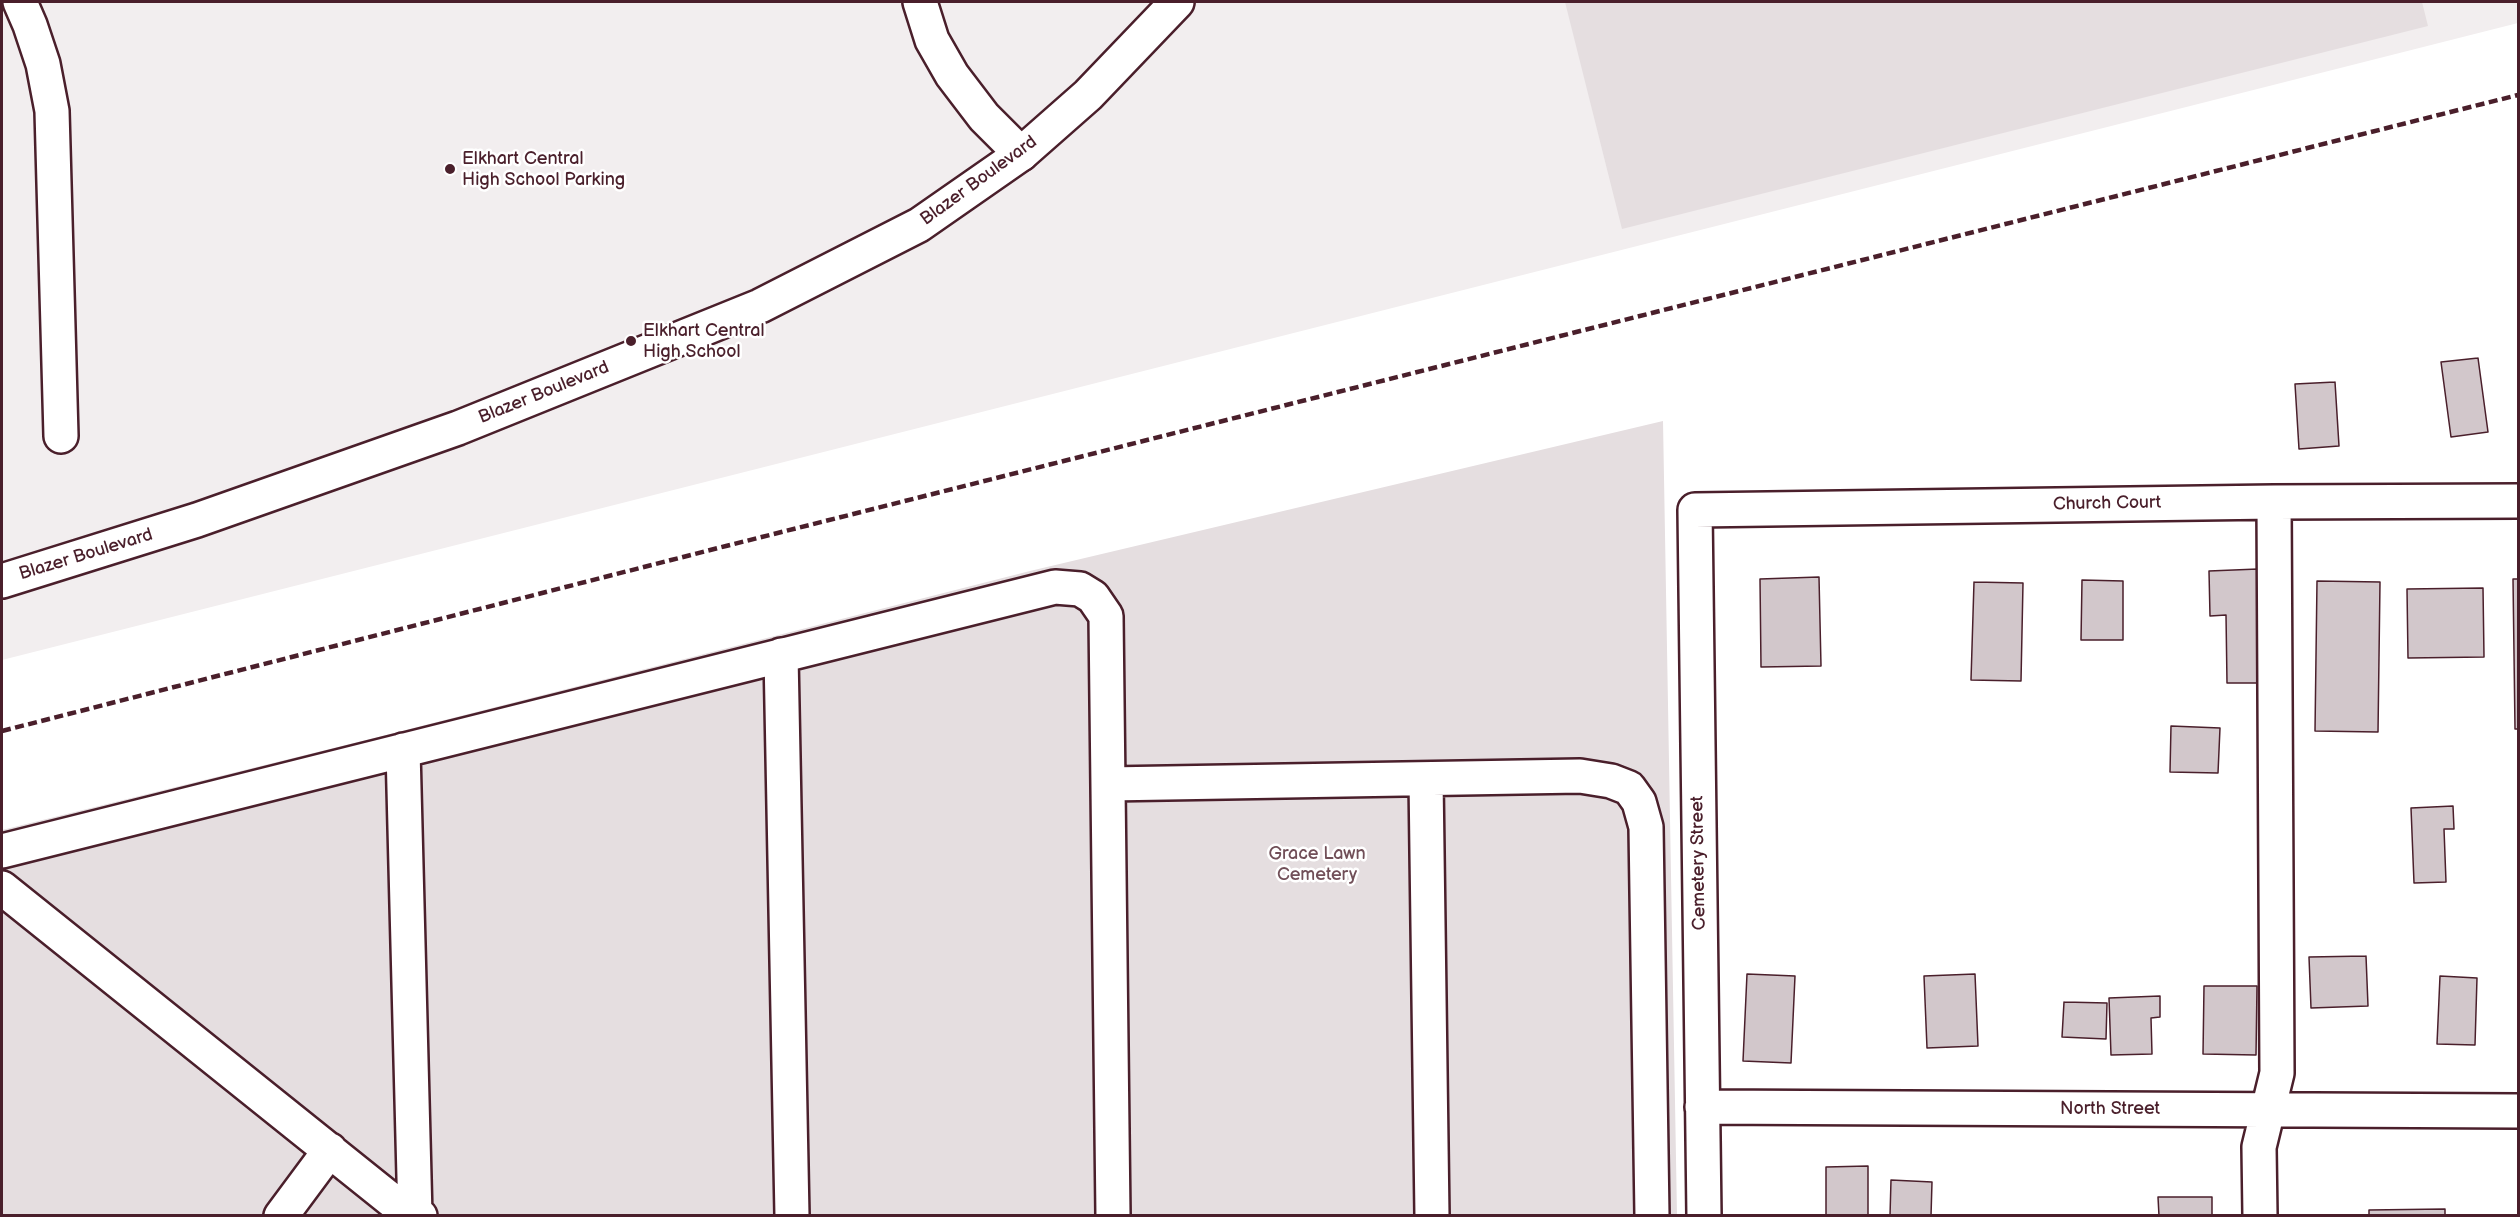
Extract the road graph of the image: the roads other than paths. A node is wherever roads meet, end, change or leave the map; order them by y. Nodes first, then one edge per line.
1 (20, 2) edge
2 (920, 2) edge
3 (1176, 2) edge
4 (1021, 154) junction
5 (61, 436) dead end
6 (2518, 501) edge
7 (2274, 502) junction
8 (1695, 510) joint
9 (2, 581) edge
10 (781, 655) junction
11 (403, 750) junction
12 (1426, 778) junction
13 (1108, 784) junction
14 (15, 847) edge
15 (2, 867) edge
16 (2, 888) edge
17 (1702, 1107) junction
18 (2267, 1109) junction
19 (2518, 1111) edge
20 (330, 1150) junction
21 (281, 1215) edge
22 (417, 1215) edge
23 (792, 1215) edge
24 (1113, 1215) edge
25 (1432, 1215) edge
26 (1652, 1215) edge
27 (1704, 1215) edge
28 (2260, 1215) edge

1 - 5 street
2 - 4 street
3 - 4 street, Blazer Boulevard
4 - 9 street, Blazer Boulevard
6 - 7 street, Church Court
7 - 8 street, Church Court
7 - 18 street
8 - 17 street, Cemetery Street
10 - 11 street
10 - 13 street
10 - 23 street
11 - 14 street
11 - 22 street
12 - 13 street
12 - 25 street
12 - 26 street
13 - 24 street
14 - 15 street
16 - 20 street
17 - 18 street, North Street
17 - 27 street, Cemetery Street
18 - 19 street, North Street
18 - 28 street
20 - 21 street
20 - 22 street

